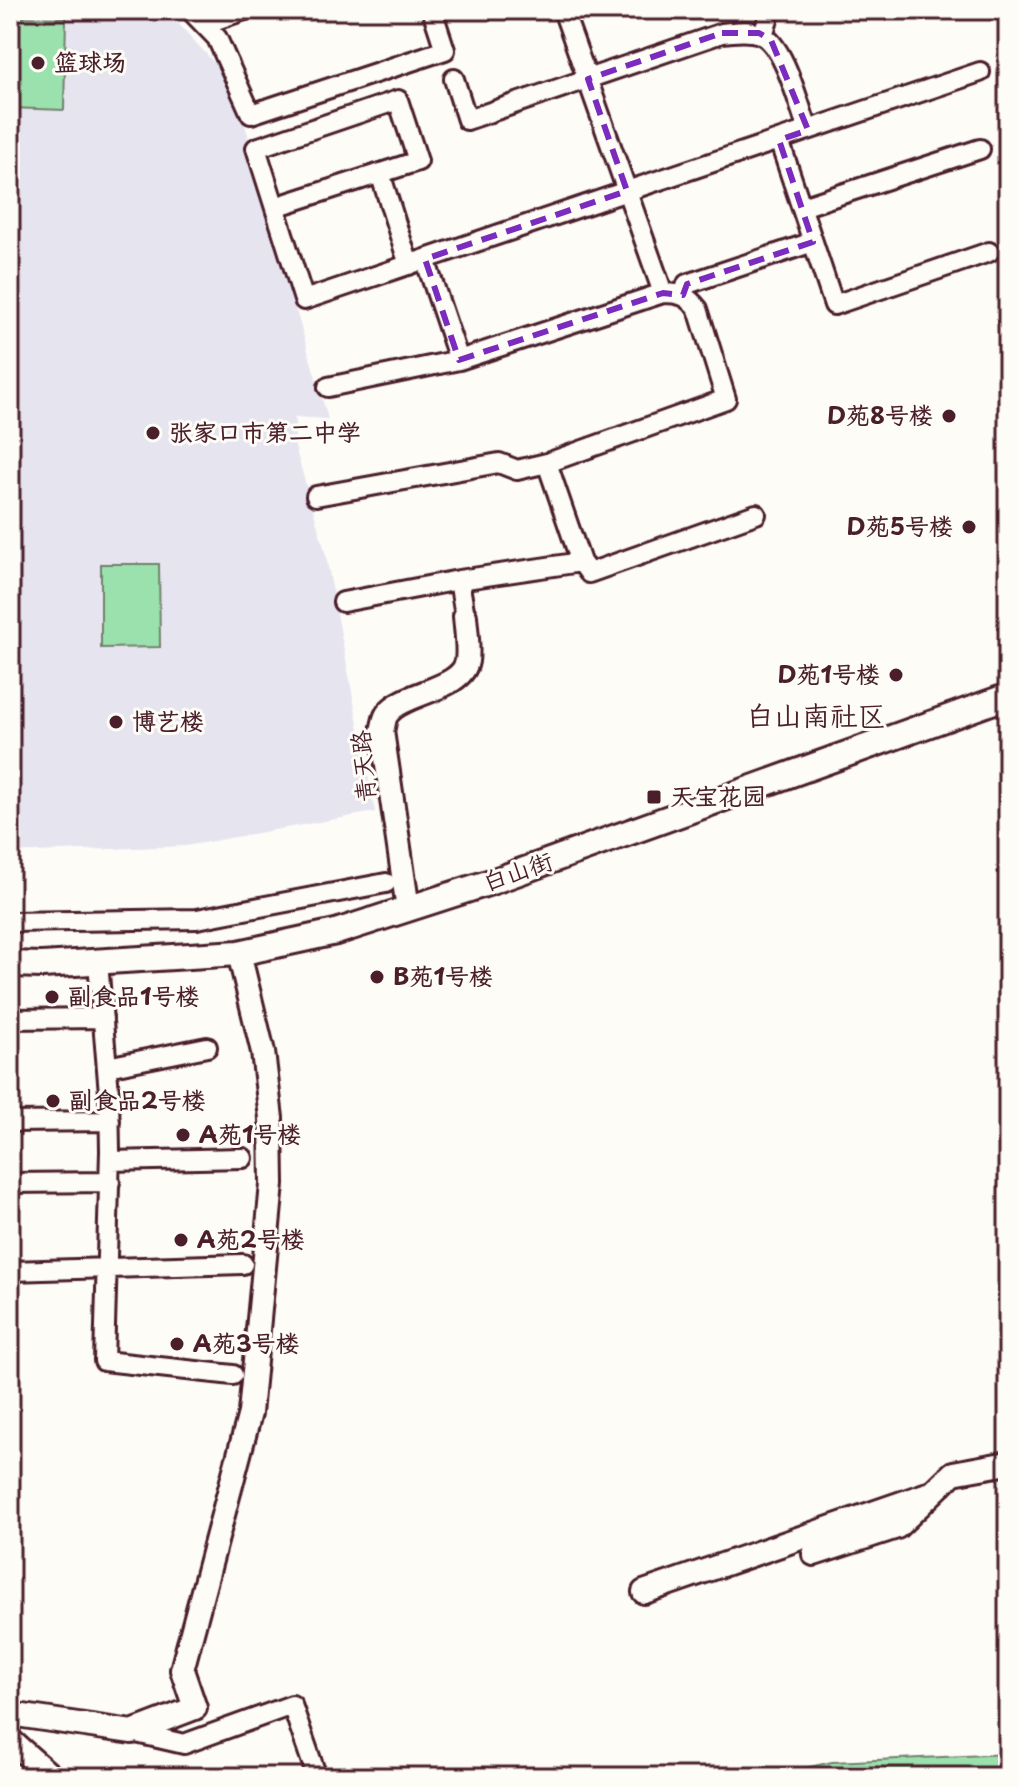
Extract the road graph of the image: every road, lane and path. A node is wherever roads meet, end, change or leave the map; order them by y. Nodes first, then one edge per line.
1 (190, 10) edge
2 (245, 10) edge
3 (563, 10) edge
4 (771, 10) edge
5 (437, 12) edge
6 (204, 24) junction
7 (763, 35) junction
8 (980, 72) dead end
9 (454, 79) dead end
10 (588, 79) junction
11 (808, 130) junction
12 (779, 140) junction
13 (980, 149) dead end
14 (380, 173) junction
15 (627, 191) junction
16 (275, 207) junction
17 (802, 207) junction
18 (813, 242) junction
19 (989, 252) dead end
20 (417, 262) junction
21 (663, 293) junction
22 (683, 295) junction
23 (459, 360) junction
24 (328, 387) dead end
25 (547, 463) junction
26 (316, 496) dead end
27 (756, 514) dead end
28 (581, 562) junction
29 (459, 580) junction
30 (343, 602) dead end
31 (465, 616) joint
32 (1008, 696) edge
33 (386, 883) dead end
34 (408, 909) junction
35 (10, 922) edge
36 (239, 953) junction
37 (98, 962) junction
38 (10, 964) edge
39 (103, 1018) junction
40 (10, 1019) edge
41 (207, 1047) dead end
42 (107, 1067) junction
43 (110, 1121) junction
44 (10, 1122) edge
45 (243, 1158) dead end
46 (110, 1161) junction
47 (110, 1182) junction
48 (10, 1183) edge
49 (243, 1264) dead end
50 (108, 1268) junction
51 (10, 1271) edge
52 (233, 1375) dead end
53 (1008, 1463) edge
54 (928, 1494) junction
55 (814, 1554) dead end
56 (644, 1592) dead end
57 (10, 1714) edge
58 (132, 1732) junction
59 (10, 1740) edge
60 (52, 1777) edge
61 (317, 1777) edge

1 - 6 street
2 - 6 street
3 - 10 street
4 - 7 street
5 - 6 street
7 - 10 street
7 - 11 street
8 - 11 street
9 - 10 street
10 - 15 street
11 - 12 street
12 - 15 street
12 - 17 street
13 - 17 street
14 - 16 street
14 - 16 street
14 - 20 street
15 - 20 street
15 - 21 street
16 - 20 street
17 - 18 street
18 - 19 street
18 - 22 street
20 - 23 street
21 - 22 street
21 - 23 street
22 - 25 street
23 - 24 street
25 - 26 street
25 - 28 street
27 - 28 street
28 - 29 street
29 - 30 street
29 - 31 street
31 - 34 street, 青天路
32 - 34 main road, 白山街
33 - 35 street
34 - 36 main road, 白山街
36 - 37 main road, 白山街
36 - 58 street
37 - 38 main road, 白山街
37 - 39 street
39 - 40 street
39 - 42 street
41 - 42 street
42 - 43 street
43 - 44 street
43 - 46 street
45 - 46 street
46 - 47 street
47 - 48 street
47 - 50 street
49 - 50 street
50 - 51 street
50 - 52 street
53 - 54 street
54 - 55 street
54 - 56 street
57 - 58 street
58 - 61 street
59 - 60 street

